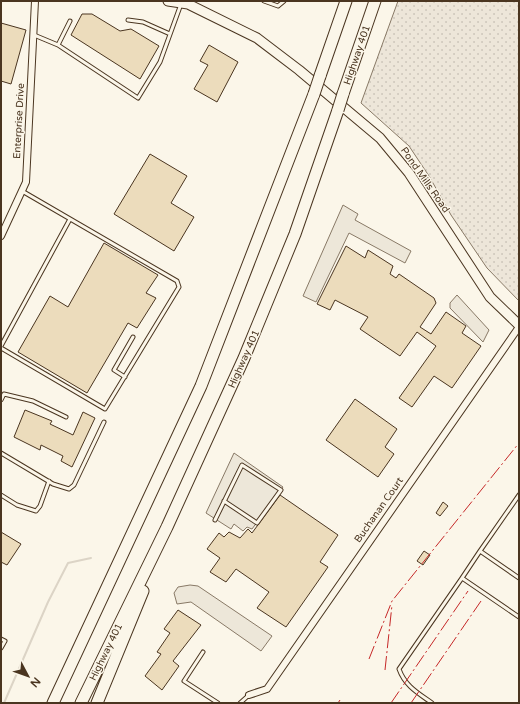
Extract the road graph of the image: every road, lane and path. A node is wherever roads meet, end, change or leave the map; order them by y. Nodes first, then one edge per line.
1 (36, 1) edge
2 (168, 1) edge
3 (264, 1) edge
4 (284, 1) edge
5 (346, 1) edge
6 (375, 1) edge
7 (181, 3) junction
8 (196, 4) edge
9 (128, 20) dead end
10 (70, 21) dead end
11 (170, 34) junction
12 (34, 35) junction
13 (58, 45) junction
14 (22, 191) junction
15 (70, 219) junction
16 (4, 222) edge
17 (1, 236) edge
18 (519, 326) edge
19 (133, 337) dead end
20 (1, 347) edge
21 (125, 377) junction
22 (2, 393) edge
23 (1, 400) edge
24 (66, 417) dead end
25 (104, 422) dead end
26 (1, 453) edge
27 (49, 482) junction
28 (1, 495) edge
29 (519, 495) edge
30 (224, 501) junction
31 (215, 520) dead end
32 (167, 527) junction
33 (480, 551) junction
34 (462, 578) junction
35 (519, 578) edge
36 (519, 617) edge
37 (84, 636) junction
38 (1, 639) edge
39 (1, 648) edge
40 (203, 652) dead end
41 (249, 695) joint
42 (45, 703) edge
43 (53, 703) edge
44 (81, 703) edge
45 (97, 703) edge
46 (218, 703) edge
47 (240, 703) edge
48 (432, 703) edge

1 - 12 street, Enterprise Drive
2 - 7 main road, Pond Mills Road
3 - 4 lane
5 - 37 highway, bridge
6 - 32 highway, Highway 401, bridge
7 - 8 main road, Pond Mills Road
7 - 11 lane
8 - 18 main road, Pond Mills Road
9 - 11 lane
10 - 13 lane
11 - 13 lane
12 - 13 lane
12 - 14 street, Enterprise Drive
14 - 15 lane
14 - 16 street, Enterprise Drive
15 - 20 lane
15 - 21 lane
16 - 17 street, Enterprise Drive
18 - 41 street, Buchanan Court
19 - 21 lane
20 - 21 lane
22 - 23 lane
22 - 24 lane
25 - 27 lane
26 - 27 lane
27 - 28 lane
29 - 33 lane
30 - 30 lane
30 - 31 lane
32 - 44 highway, Highway 401
32 - 45 highway
33 - 34 lane
33 - 35 lane
34 - 36 lane
34 - 48 lane
37 - 42 highway
37 - 43 highway
38 - 39 lane
40 - 46 lane
41 - 47 lane

